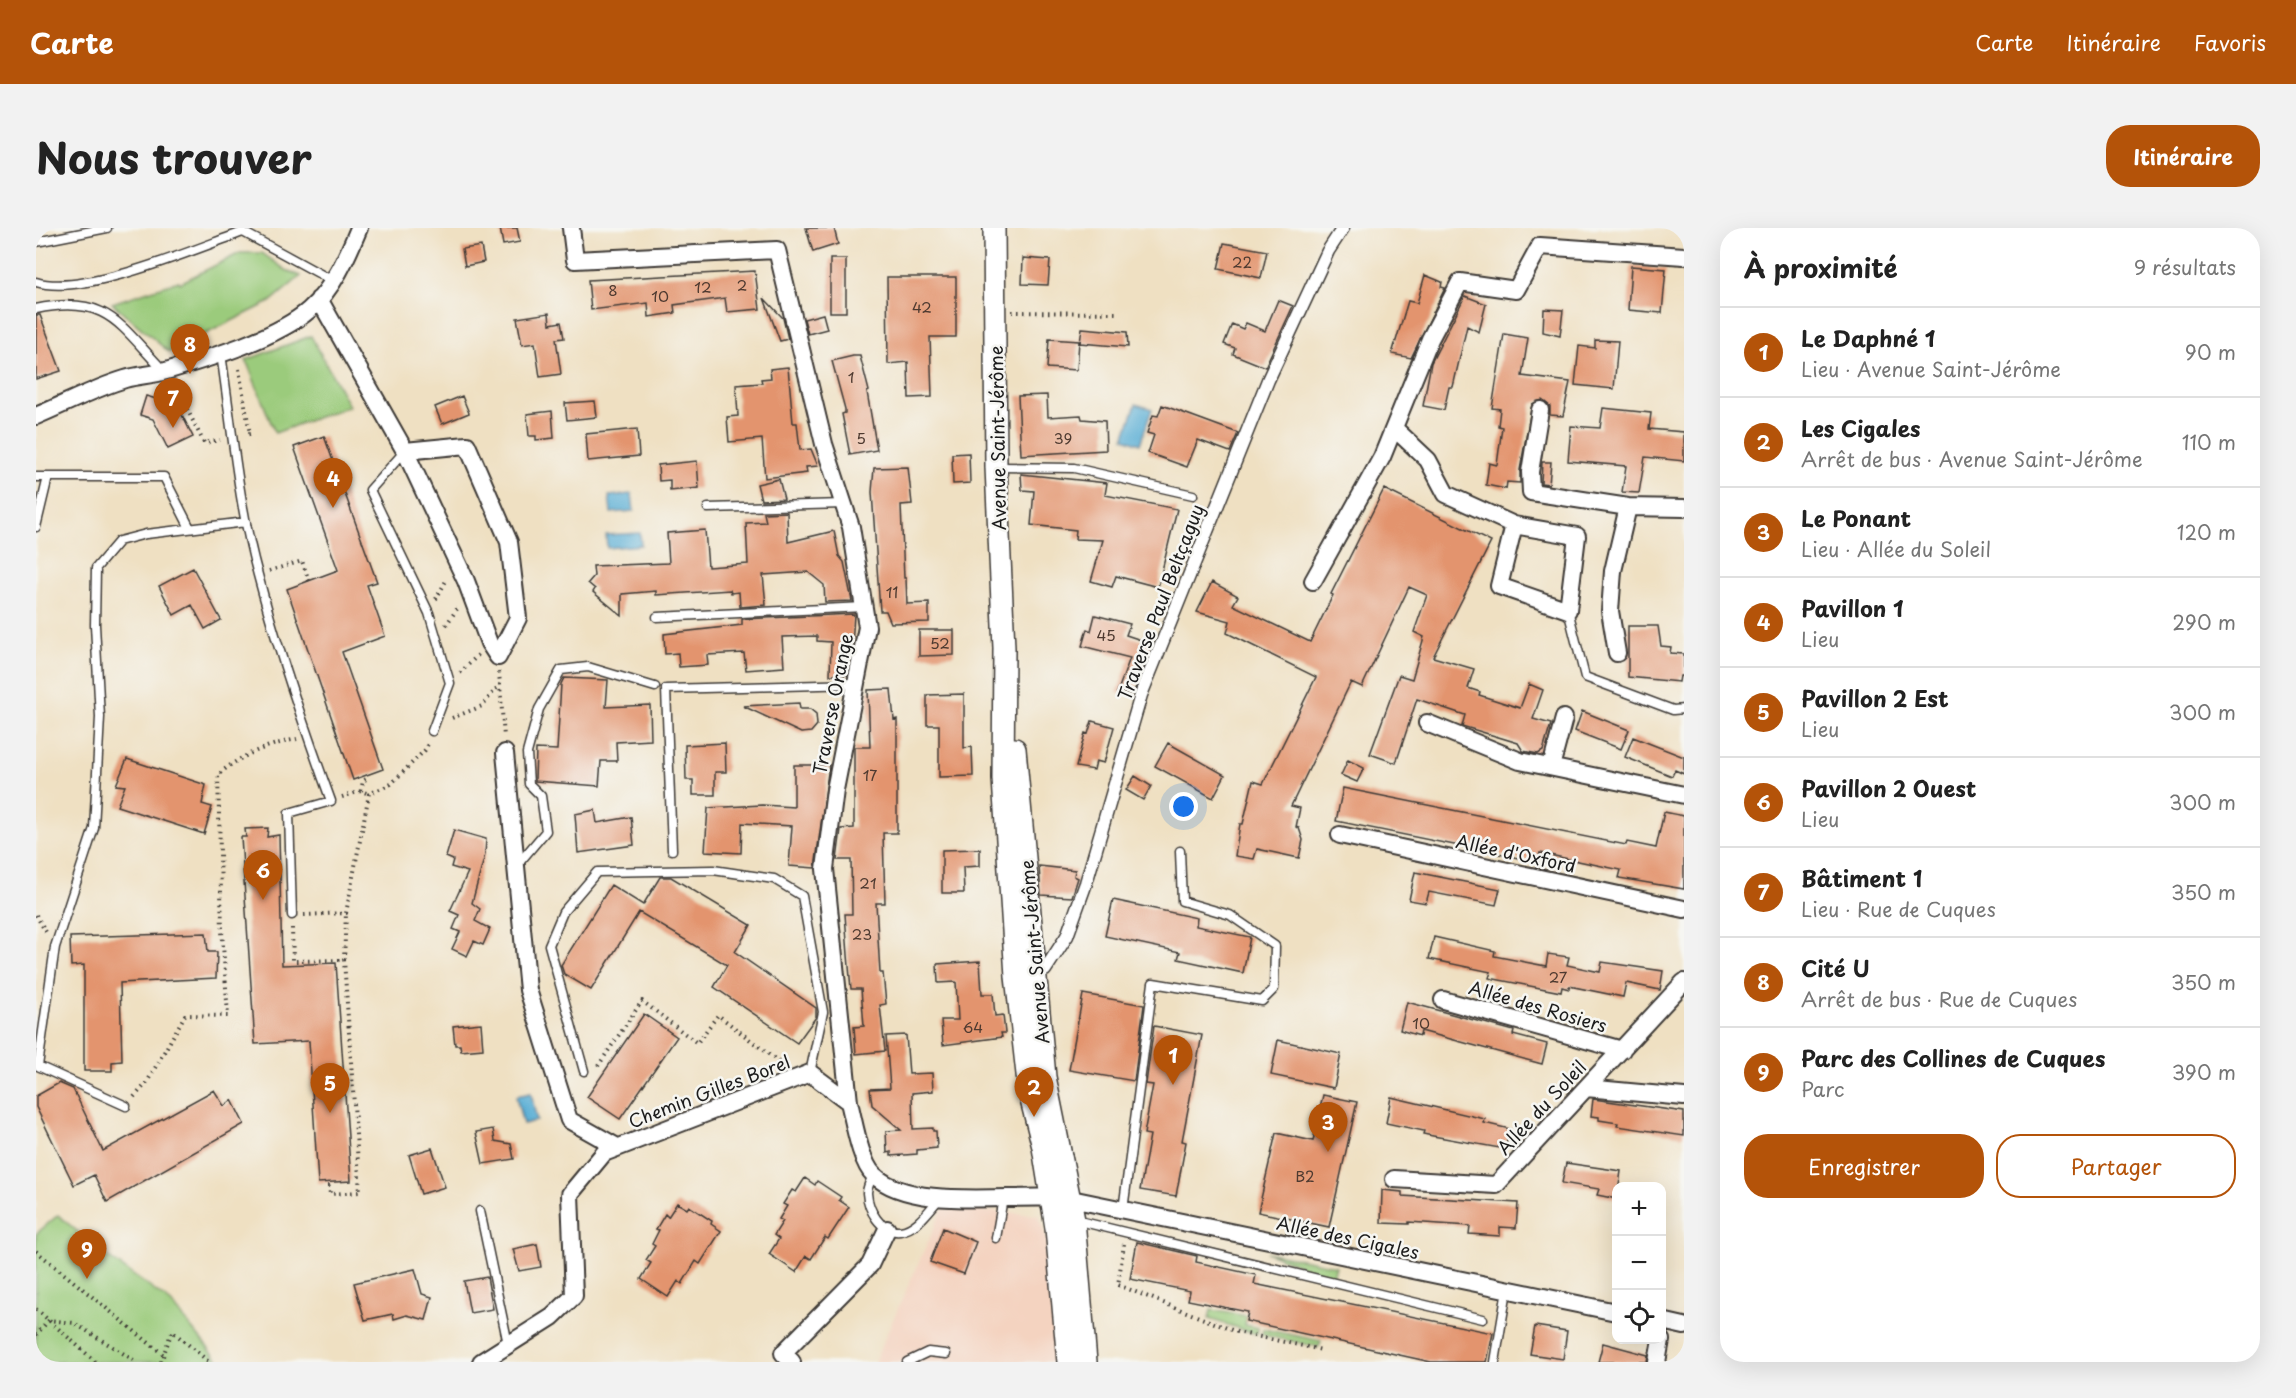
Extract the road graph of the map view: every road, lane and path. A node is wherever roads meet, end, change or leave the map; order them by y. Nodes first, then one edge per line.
1 (107, 228) edge
2 (358, 228) edge
3 (571, 228) edge
4 (994, 228) edge
5 (1343, 228) edge
6 (36, 242) edge
7 (1684, 256) edge
8 (333, 281) junction
9 (36, 282) edge
10 (320, 299) junction
11 (36, 309) edge
12 (996, 313) junction
13 (1117, 313) dead end
14 (221, 354) junction
15 (168, 370) junction
16 (187, 409) junction
17 (1540, 410) dead end
18 (180, 412) dead end
19 (36, 416) edge
20 (1394, 428) junction
21 (234, 438) junction
22 (405, 451) junction
23 (996, 467) junction
24 (36, 477) edge
25 (48, 477) junction
26 (1193, 495) dead end
27 (844, 504) junction
28 (1628, 507) junction
29 (708, 508) dead end
30 (1684, 508) edge
31 (246, 522) junction
32 (1514, 525) junction
33 (36, 526) edge
34 (190, 528) junction
35 (456, 560) junction
36 (257, 574) junction
37 (309, 581) dead end
38 (1313, 581) dead end
39 (470, 589) junction
40 (864, 607) junction
41 (1568, 610) junction
42 (429, 613) junction
43 (657, 617) dead end
44 (437, 638) junction
45 (494, 650) junction
46 (1617, 653) dead end
47 (450, 683) junction
48 (500, 683) junction
49 (857, 684) junction
50 (655, 687) dead end
51 (1684, 709) edge
52 (1564, 718) dead end
53 (1427, 723) dead end
54 (433, 729) joint
55 (308, 737) junction
56 (425, 750) dead end
57 (505, 753) joint
58 (1551, 767) junction
59 (368, 778) dead end
60 (361, 791) junction
61 (369, 794) junction
62 (1684, 795) edge
63 (331, 801) junction
64 (1340, 835) dead end
65 (672, 850) dead end
66 (1180, 851) dead end
67 (515, 867) junction
68 (1684, 909) edge
69 (346, 913) junction
70 (292, 915) junction
71 (344, 960) junction
72 (1026, 975) junction
73 (1684, 982) edge
74 (1443, 1000) dead end
75 (1622, 1050) junction
76 (584, 1071) joint
77 (803, 1076) junction
78 (1586, 1088) junction
79 (1684, 1097) edge
80 (849, 1102) junction
81 (126, 1106) joint
82 (617, 1147) junction
83 (873, 1175) junction
84 (1395, 1179) dead end
85 (333, 1186) dead end
86 (1003, 1197) junction
87 (939, 1198) junction
88 (1065, 1205) junction
89 (1123, 1210) junction
90 (480, 1211) dead end
91 (887, 1229) junction
92 (1127, 1232) junction
93 (996, 1238) dead end
94 (36, 1251) edge
95 (1507, 1290) junction
96 (36, 1309) edge
97 (1612, 1311) edge
98 (1483, 1319) dead end
99 (49, 1320) junction
100 (1666, 1326) edge
101 (1684, 1326) edge
102 (36, 1335) edge
103 (508, 1344) junction
104 (1659, 1344) edge
105 (1322, 1350) dead end
106 (946, 1354) dead end
107 (165, 1356) junction
108 (96, 1362) edge
109 (137, 1362) edge
110 (161, 1362) edge
111 (209, 1362) edge
112 (481, 1362) edge
113 (792, 1362) edge
114 (907, 1362) edge
115 (1068, 1362) edge
116 (1086, 1362) edge
117 (1495, 1362) edge
118 (1657, 1362) edge

1 - 6 lane
2 - 8 street
3 - 27 street, Traverse Orange
4 - 12 street, Avenue Saint-Jérôme
5 - 72 street, Traverse Paul Beltçaguy
7 - 20 street
8 - 9 lane
8 - 10 street
10 - 14 street
10 - 22 street
11 - 15 lane
12 - 13 path
12 - 23 street, Avenue Saint-Jérôme
14 - 15 street
14 - 21 lane
15 - 16 path
15 - 19 street
16 - 18 path
16 - 21 path
17 - 28 street
20 - 32 street
20 - 38 street
21 - 31 lane
22 - 35 street
22 - 42 lane
22 - 45 street
23 - 26 lane
23 - 72 street, Avenue Saint-Jérôme
24 - 25 lane
25 - 33 lane
25 - 34 lane
27 - 29 lane
27 - 40 street, Traverse Orange
28 - 30 street
28 - 46 street
31 - 34 lane
31 - 36 lane
32 - 41 street
32 - 41 street
34 - 81 lane
35 - 39 street
35 - 42 path
36 - 37 path
36 - 55 lane
39 - 44 path
39 - 45 street
40 - 43 lane
40 - 49 street, Traverse Orange
41 - 51 lane
42 - 44 lane
44 - 47 lane
45 - 47 path
45 - 48 path
47 - 54 lane
48 - 54 path
48 - 57 path
49 - 65 lane
49 - 80 street, Traverse Orange
50 - 67 lane
52 - 58 street
53 - 58 street
55 - 63 lane
55 - 81 path
56 - 61 path
57 - 67 street, Chemin Gilles Borel
58 - 62 street
59 - 60 path
60 - 61 path
60 - 63 path
61 - 69 path
63 - 70 lane
64 - 68 street, Allée d'Oxford
66 - 89 lane
67 - 82 street, Chemin Gilles Borel
69 - 70 path
69 - 71 path
70 - 71 path
71 - 85 path
72 - 88 street, Avenue Saint-Jérôme
73 - 75 street, Allée du Soleil
74 - 75 street, Allée des Rosiers
75 - 78 street, Allée du Soleil
76 - 77 path
76 - 77 lane
77 - 80 street, Chemin Gilles Borel
77 - 82 street, Chemin Gilles Borel
78 - 79 street
78 - 84 street, Allée du Soleil
80 - 83 street
82 - 103 street, Chemin Gilles Borel
83 - 87 street
83 - 91 lane
86 - 87 street
86 - 88 street
86 - 93 lane
87 - 91 lane
88 - 89 street, Allée des Cigales
88 - 92 lane
88 - 115 street, Avenue Saint-Jérôme
88 - 116 street, Avenue Saint-Jérôme
89 - 95 street, Allée des Cigales
90 - 103 lane
91 - 113 street
92 - 98 lane
92 - 105 path
94 - 107 path
95 - 97 street, Allée des Cigales
95 - 117 lane
96 - 99 path
99 - 102 path
99 - 108 path
99 - 109 path
100 - 101 street
103 - 112 street, Chemin Gilles Borel
104 - 118 street
106 - 114 lane
107 - 110 path
107 - 111 path

